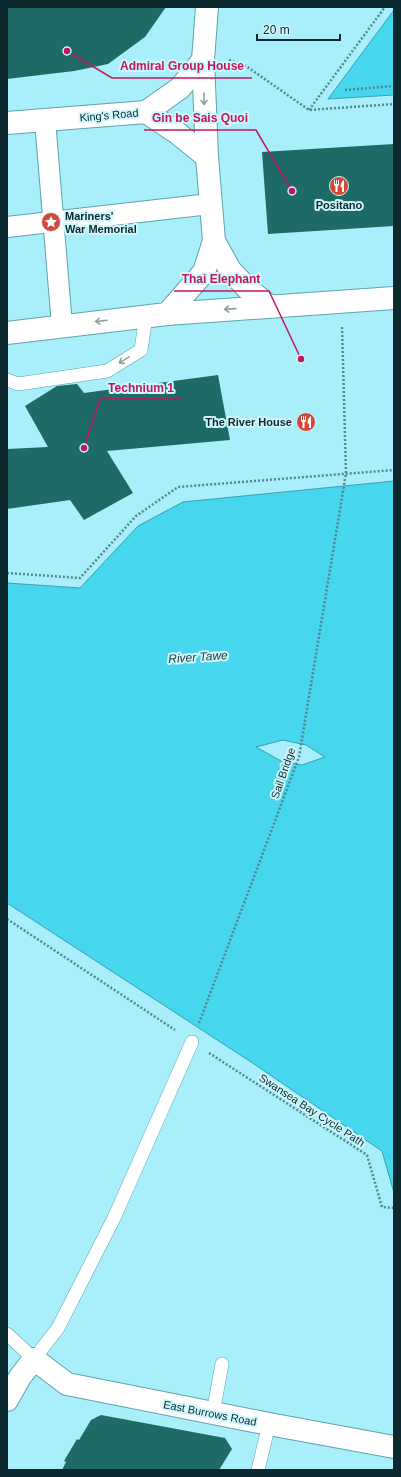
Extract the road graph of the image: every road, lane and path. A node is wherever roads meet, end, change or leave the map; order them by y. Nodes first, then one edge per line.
1 (207, 7) edge
2 (385, 7) edge
3 (203, 60) junction
4 (246, 66) dead end
5 (394, 86) edge
6 (345, 90) dead end
7 (394, 104) edge
8 (309, 110) junction
9 (146, 112) junction
10 (44, 120) junction
11 (7, 123) edge
12 (207, 157) junction
13 (210, 204) junction
14 (54, 222) junction
15 (7, 227) edge
16 (214, 241) junction
17 (394, 298) edge
18 (342, 302) junction
19 (269, 306) junction
20 (167, 314) junction
21 (146, 316) junction
22 (62, 326) junction
23 (7, 334) edge
24 (7, 380) edge
25 (394, 470) edge
26 (346, 473) junction
27 (7, 573) edge
28 (7, 919) edge
29 (192, 1042) junction
30 (394, 1208) edge
31 (7, 1334) edge
32 (34, 1359) junction
33 (222, 1364) dead end
34 (7, 1400) edge
35 (213, 1413) junction
36 (269, 1424) junction
37 (394, 1447) edge
38 (258, 1470) edge

1 - 3 street
2 - 8 path
3 - 9 street
3 -> 12 street
4 - 8 path
5 - 6 path
7 - 8 path
9 - 10 street, King's Road
9 - 12 street, King's Road
10 - 11 street, King's Road
10 - 14 street
12 - 13 street
13 - 14 street
13 - 16 street
14 - 15 street
14 - 22 street
16 - 19 street
16 - 20 street
17 - 18 street
18 - 19 street
18 - 26 path, Sail Bridge
19 -> 20 street
20 - 21 street
21 -> 22 street
21 -> 24 lane
22 - 23 street
25 - 26 path
26 - 27 path
26 - 29 path, Sail Bridge
28 - 29 path
29 - 30 path, Swansea Bay Cycle Path
29 - 32 lane
31 - 32 lane
32 - 34 street
32 - 35 street, East Burrows Road
33 - 35 lane
35 - 36 street, East Burrows Road
36 - 37 street, East Burrows Road
36 - 38 lane

